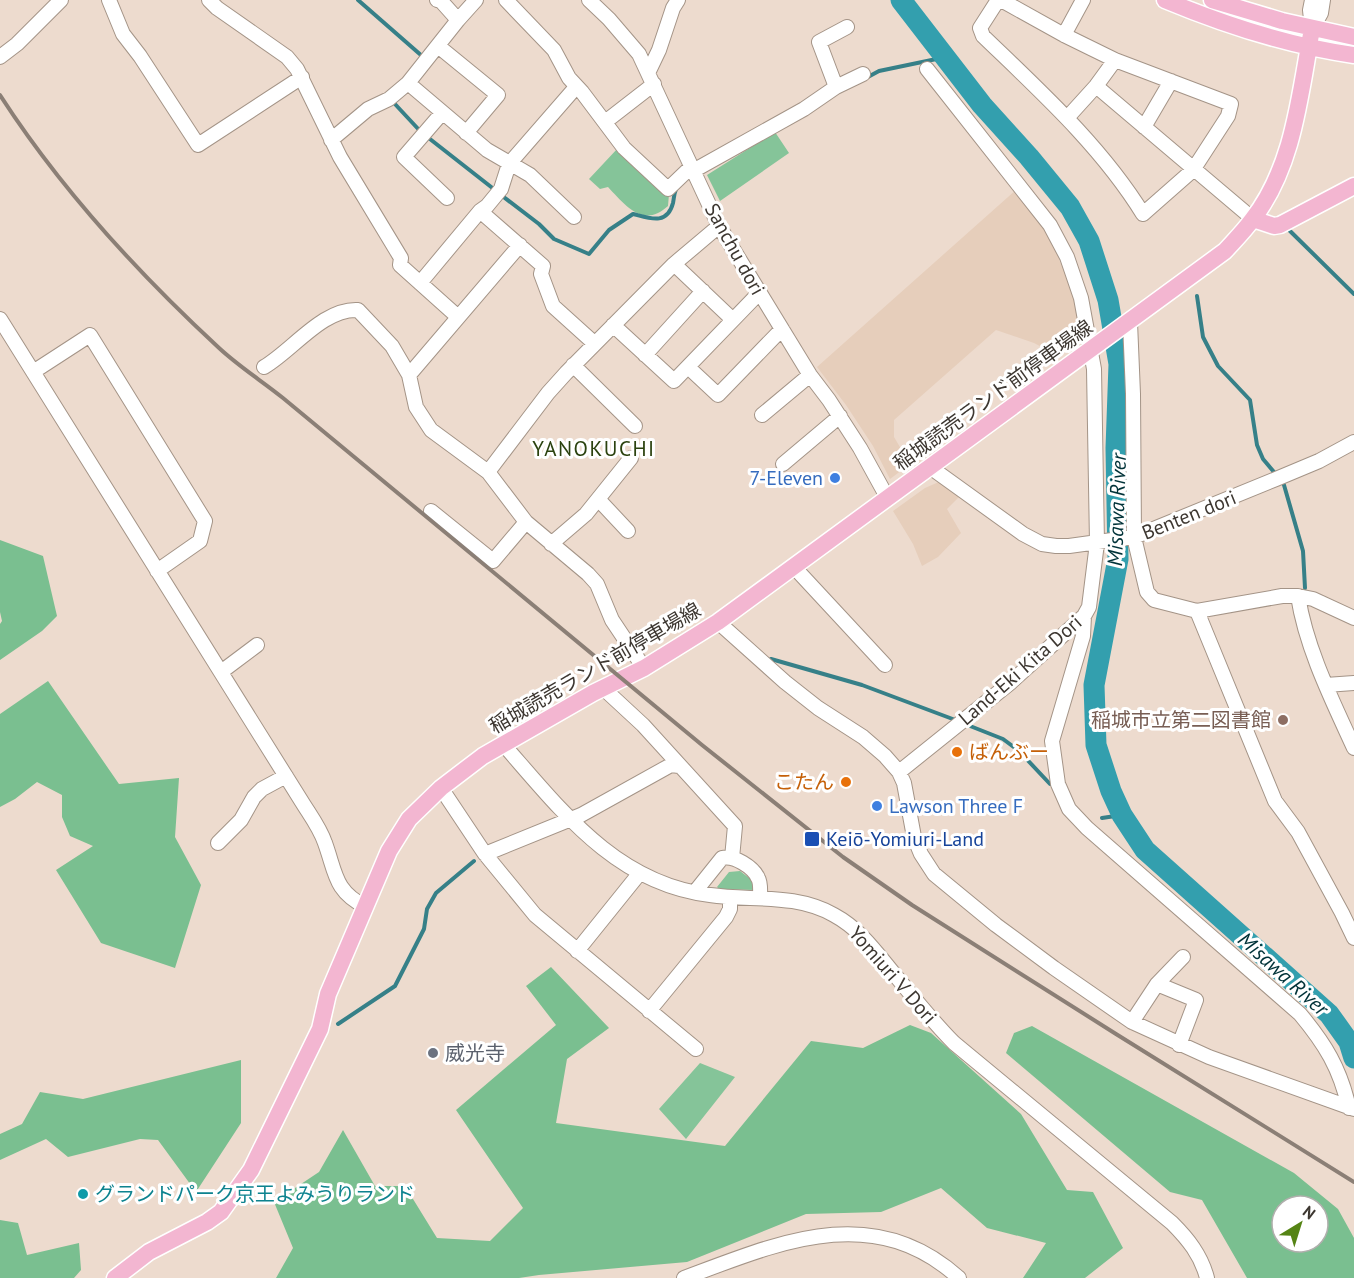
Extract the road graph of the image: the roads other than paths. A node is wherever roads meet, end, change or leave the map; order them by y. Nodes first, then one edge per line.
1 (61, 0) edge
2 (109, 0) edge
3 (436, 0) edge
4 (476, 0) edge
5 (506, 0) edge
6 (678, 0) edge
7 (1000, 0) edge
8 (1083, 0) edge
9 (1165, 0) edge
10 (1212, 0) edge
11 (1312, 0) edge
12 (1323, 0) edge
13 (595, 2) edge
14 (216, 3) edge
15 (458, 20) junction
16 (847, 27) dead end
17 (1312, 29) junction
18 (1064, 35) junction
19 (1354, 37) edge
20 (438, 46) junction
21 (1309, 46) junction
22 (1354, 55) edge
23 (0, 57) edge
24 (1115, 60) junction
25 (927, 69) dead end
26 (863, 74) dead end
27 (302, 77) junction
28 (651, 78) junction
29 (1171, 81) junction
30 (408, 83) junction
31 (1096, 86) junction
32 (576, 87) junction
33 (836, 87) junction
34 (442, 113) junction
35 (1066, 118) junction
36 (605, 122) junction
37 (1144, 127) junction
38 (466, 133) junction
39 (331, 140) junction
40 (509, 164) junction
41 (1193, 170) junction
42 (694, 173) junction
43 (1354, 186) edge
44 (447, 198) dead end
45 (480, 211) junction
46 (574, 217) dead end
47 (1253, 219) junction
48 (719, 226) junction
49 (520, 246) junction
50 (674, 264) junction
51 (420, 283) junction
52 (703, 291) junction
53 (759, 293) junction
54 (458, 317) junction
55 (0, 319) edge
56 (732, 319) junction
57 (1128, 324) junction
58 (613, 325) junction
59 (782, 329) junction
60 (594, 344) junction
61 (1095, 348) junction
62 (645, 354) junction
63 (573, 365) junction
64 (264, 367) dead end
65 (688, 367) junction
66 (33, 372) junction
67 (409, 375) junction
68 (810, 375) junction
69 (762, 415) dead end
70 (840, 416) junction
71 (634, 426) dead end
72 (1354, 442) edge
73 (631, 458) dead end
74 (783, 465) dead end
75 (930, 467) junction
76 (488, 472) junction
77 (887, 497) junction
78 (598, 499) junction
79 (430, 511) dead end
80 (526, 522) junction
81 (628, 531) dead end
82 (1134, 537) junction
83 (1097, 543) junction
84 (550, 544) junction
85 (794, 567) junction
86 (157, 571) junction
87 (1298, 596) junction
88 (1197, 611) junction
89 (1084, 616) junction
90 (1354, 618) edge
91 (718, 622) junction
92 (257, 645) dead end
93 (885, 665) dead end
94 (644, 668) junction
95 (221, 672) junction
96 (1354, 683) edge
97 (1326, 686) junction
98 (603, 688) junction
99 (1353, 742) edge
100 (503, 744) junction
101 (679, 766) junction
102 (899, 772) junction
103 (286, 776) junction
104 (441, 788) junction
105 (569, 819) junction
106 (218, 843) dead end
107 (485, 854) junction
108 (732, 858) junction
109 (639, 874) junction
110 (697, 893) junction
111 (730, 897) junction
112 (760, 897) junction
113 (366, 907) junction
114 (1354, 938) edge
115 (577, 951) junction
116 (1184, 957) dead end
117 (1157, 984) junction
118 (649, 1011) junction
119 (1132, 1022) junction
120 (1179, 1045) junction
121 (696, 1049) dead end
122 (1352, 1108) edge
123 (115, 1278) edge
124 (684, 1278) edge
125 (959, 1278) edge
126 (1207, 1278) edge

1 - 23 street
2 - 27 street
3 - 15 street
4 - 15 street
5 - 32 street
6 - 28 street
7 - 18 street
7 - 35 street
8 - 18 street
9 - 21 main road
10 - 17 main road
11 - 17 street
12 - 17 street
13 - 28 street, Sanchu dori
14 - 27 street
15 - 20 street
16 - 33 street
17 - 19 main road
17 - 21 main road, 稲城読売ランド前停車場線
18 - 24 street
20 - 30 street
20 - 38 street
21 - 22 main road
21 - 47 main road, 稲城読売ランド前停車場線
24 - 29 street
24 - 31 street
25 - 61 street, Land-Eki Kita Dori
26 - 33 street
27 - 39 street
28 - 36 street
28 - 42 street, Sanchu dori
29 - 37 street
29 - 41 street
30 - 34 street
30 - 39 street
31 - 35 street
31 - 37 street
32 - 36 street
32 - 40 street
33 - 42 street
34 - 38 street
34 - 44 street
35 - 41 street
36 - 42 street
37 - 41 street
38 - 40 street
39 - 51 street
40 - 45 street
40 - 46 street
41 - 47 street
42 - 48 street, Sanchu dori
43 - 47 main road
45 - 49 street
45 - 51 street
47 - 57 main road, 稲城読売ランド前停車場線
48 - 50 street
48 - 53 street, Sanchu dori
49 - 54 street
49 - 60 street
50 - 52 street
50 - 58 street
51 - 54 street
52 - 56 street
52 - 62 street
53 - 56 street
53 - 59 street, Sanchu dori
54 - 67 street
55 - 66 street
56 - 65 street
57 - 61 main road, 稲城読売ランド前停車場線
57 - 82 street
58 - 60 street
58 - 62 street
59 - 65 street
59 - 68 street, Sanchu dori
60 - 63 street
61 - 75 main road, 稲城読売ランド前停車場線
61 - 83 street, Land-Eki Kita Dori
62 - 65 street
63 - 71 street
63 - 76 street
64 - 67 street
66 - 86 street
66 - 86 street
67 - 76 street
68 - 69 street
68 - 70 street, Sanchu dori
70 - 74 street
70 - 77 street, Sanchu dori
72 - 82 street, Benten dori
73 - 78 street
75 - 77 main road, 稲城読売ランド前停車場線
75 - 83 street, Benten dori
76 - 80 street
77 - 85 main road, 稲城読売ランド前停車場線
78 - 81 street
78 - 84 street
79 - 80 street
80 - 84 street
82 - 83 street, Benten dori
82 - 88 street
83 - 89 street, Land-Eki Kita Dori
84 - 94 street
85 - 91 main road, 稲城読売ランド前停車場線
85 - 93 street
86 - 95 street
87 - 88 street
87 - 90 street
87 - 97 street
88 - 114 street
89 - 102 street, Land-Eki Kita Dori
89 - 122 street
91 - 94 main road, 稲城読売ランド前停車場線
91 - 102 street
92 - 95 street
94 - 98 main road, 稲城読売ランド前停車場線
95 - 103 street
96 - 97 street
97 - 99 street
98 - 100 main road, 稲城読売ランド前停車場線
98 - 101 street
100 - 104 main road, 稲城読売ランド前停車場線
100 - 105 street, Yomiuri V Dori
101 - 105 street
101 - 108 street
102 - 119 street
103 - 106 street
103 - 113 street
104 - 107 street
104 - 113 main road, 稲城読売ランド前停車場線
105 - 107 street
105 - 109 street, Yomiuri V Dori
107 - 115 street
108 - 110 street
108 - 112 street
109 - 110 street, Yomiuri V Dori
109 - 115 street
110 - 111 street, Yomiuri V Dori
111 - 112 street, Yomiuri V Dori
111 - 118 street
112 - 126 street, Yomiuri V Dori
113 - 123 main road, 稲城読売ランド前停車場線
115 - 118 street
116 - 117 street
117 - 119 street
117 - 120 street
118 - 121 street
119 - 120 street
120 - 122 street
124 - 125 street

